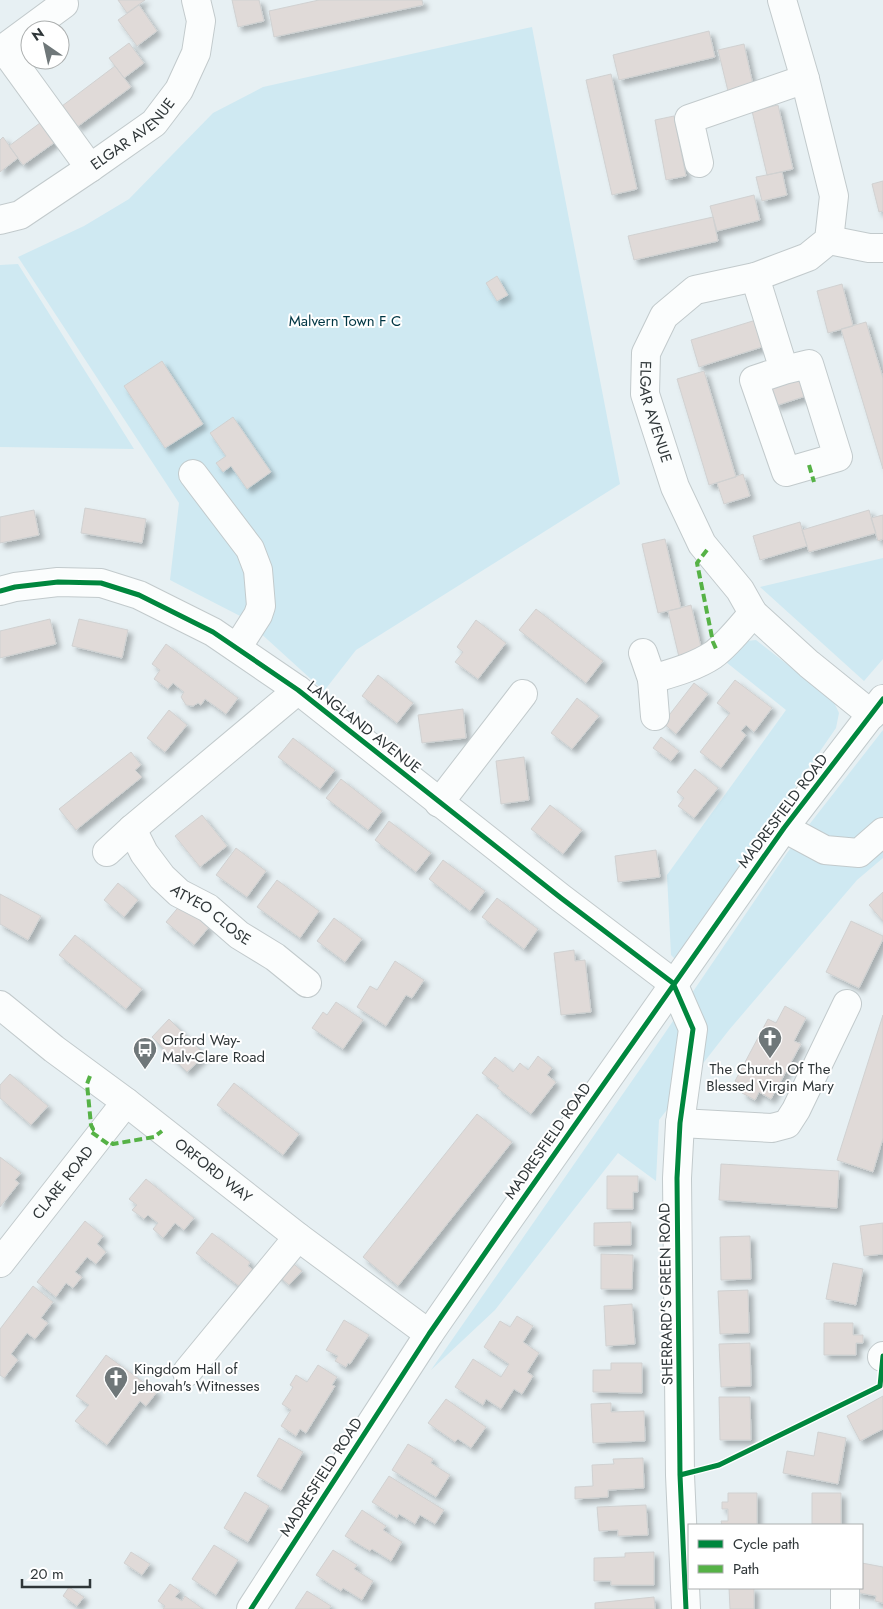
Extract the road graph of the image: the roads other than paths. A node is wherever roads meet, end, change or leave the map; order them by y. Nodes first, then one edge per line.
1 (196, 0) edge
2 (782, 0) edge
3 (64, 4) dead end
4 (2, 49) edge
5 (805, 79) junction
6 (699, 163) dead end
7 (90, 168) junction
8 (0, 220) edge
9 (829, 240) junction
10 (883, 248) edge
11 (755, 277) junction
12 (784, 370) dead end
13 (193, 474) dead end
14 (0, 591) edge
15 (754, 614) junction
16 (238, 648) junction
17 (643, 653) dead end
18 (652, 679) junction
19 (298, 690) junction
20 (523, 694) dead end
21 (878, 707) edge
22 (655, 716) dead end
23 (439, 803) junction
24 (784, 828) junction
25 (132, 829) junction
26 (883, 832) edge
27 (107, 852) dead end
28 (307, 983) dead end
29 (673, 983) junction
30 (847, 1004) dead end
31 (0, 1005) edge
32 (126, 1102) junction
33 (680, 1124) junction
34 (298, 1237) junction
35 (0, 1263) edge
36 (428, 1334) junction
37 (187, 1372) dead end
38 (845, 1589) edge
39 (250, 1609) edge
40 (686, 1609) edge
41 (845, 1609) edge

1 - 7 street, ELGAR AVENUE
2 - 5 street
3 - 4 street
4 - 7 street
5 - 6 street
5 - 9 street
7 - 8 street, ELGAR AVENUE
9 - 10 street
9 - 11 street, ELGAR AVENUE
11 - 12 street
11 - 15 street, ELGAR AVENUE
13 - 16 street
14 - 16 street, LANGLAND AVENUE
15 - 18 street
15 - 21 street, ELGAR AVENUE
16 - 19 street, LANGLAND AVENUE
17 - 18 street
18 - 22 street
19 - 23 street, LANGLAND AVENUE
19 - 25 street, LANGLAND AVENUE
20 - 23 street
21 - 24 street, MADRESFIELD ROAD
23 - 29 street, LANGLAND AVENUE
24 - 26 street
24 - 29 street, MADRESFIELD ROAD
25 - 27 street, LANGLAND AVENUE
25 - 28 street, ATYEO CLOSE
29 - 33 street, SHERRARD'S GREEN ROAD
29 - 36 street, MADRESFIELD ROAD
30 - 33 street
31 - 32 street, ORFORD WAY
32 - 34 street, ORFORD WAY
32 - 35 street, CLARE ROAD
33 - 40 street, SHERRARD'S GREEN ROAD
34 - 36 street, ORFORD WAY
34 - 37 street
36 - 39 street, MADRESFIELD ROAD
38 - 41 street

